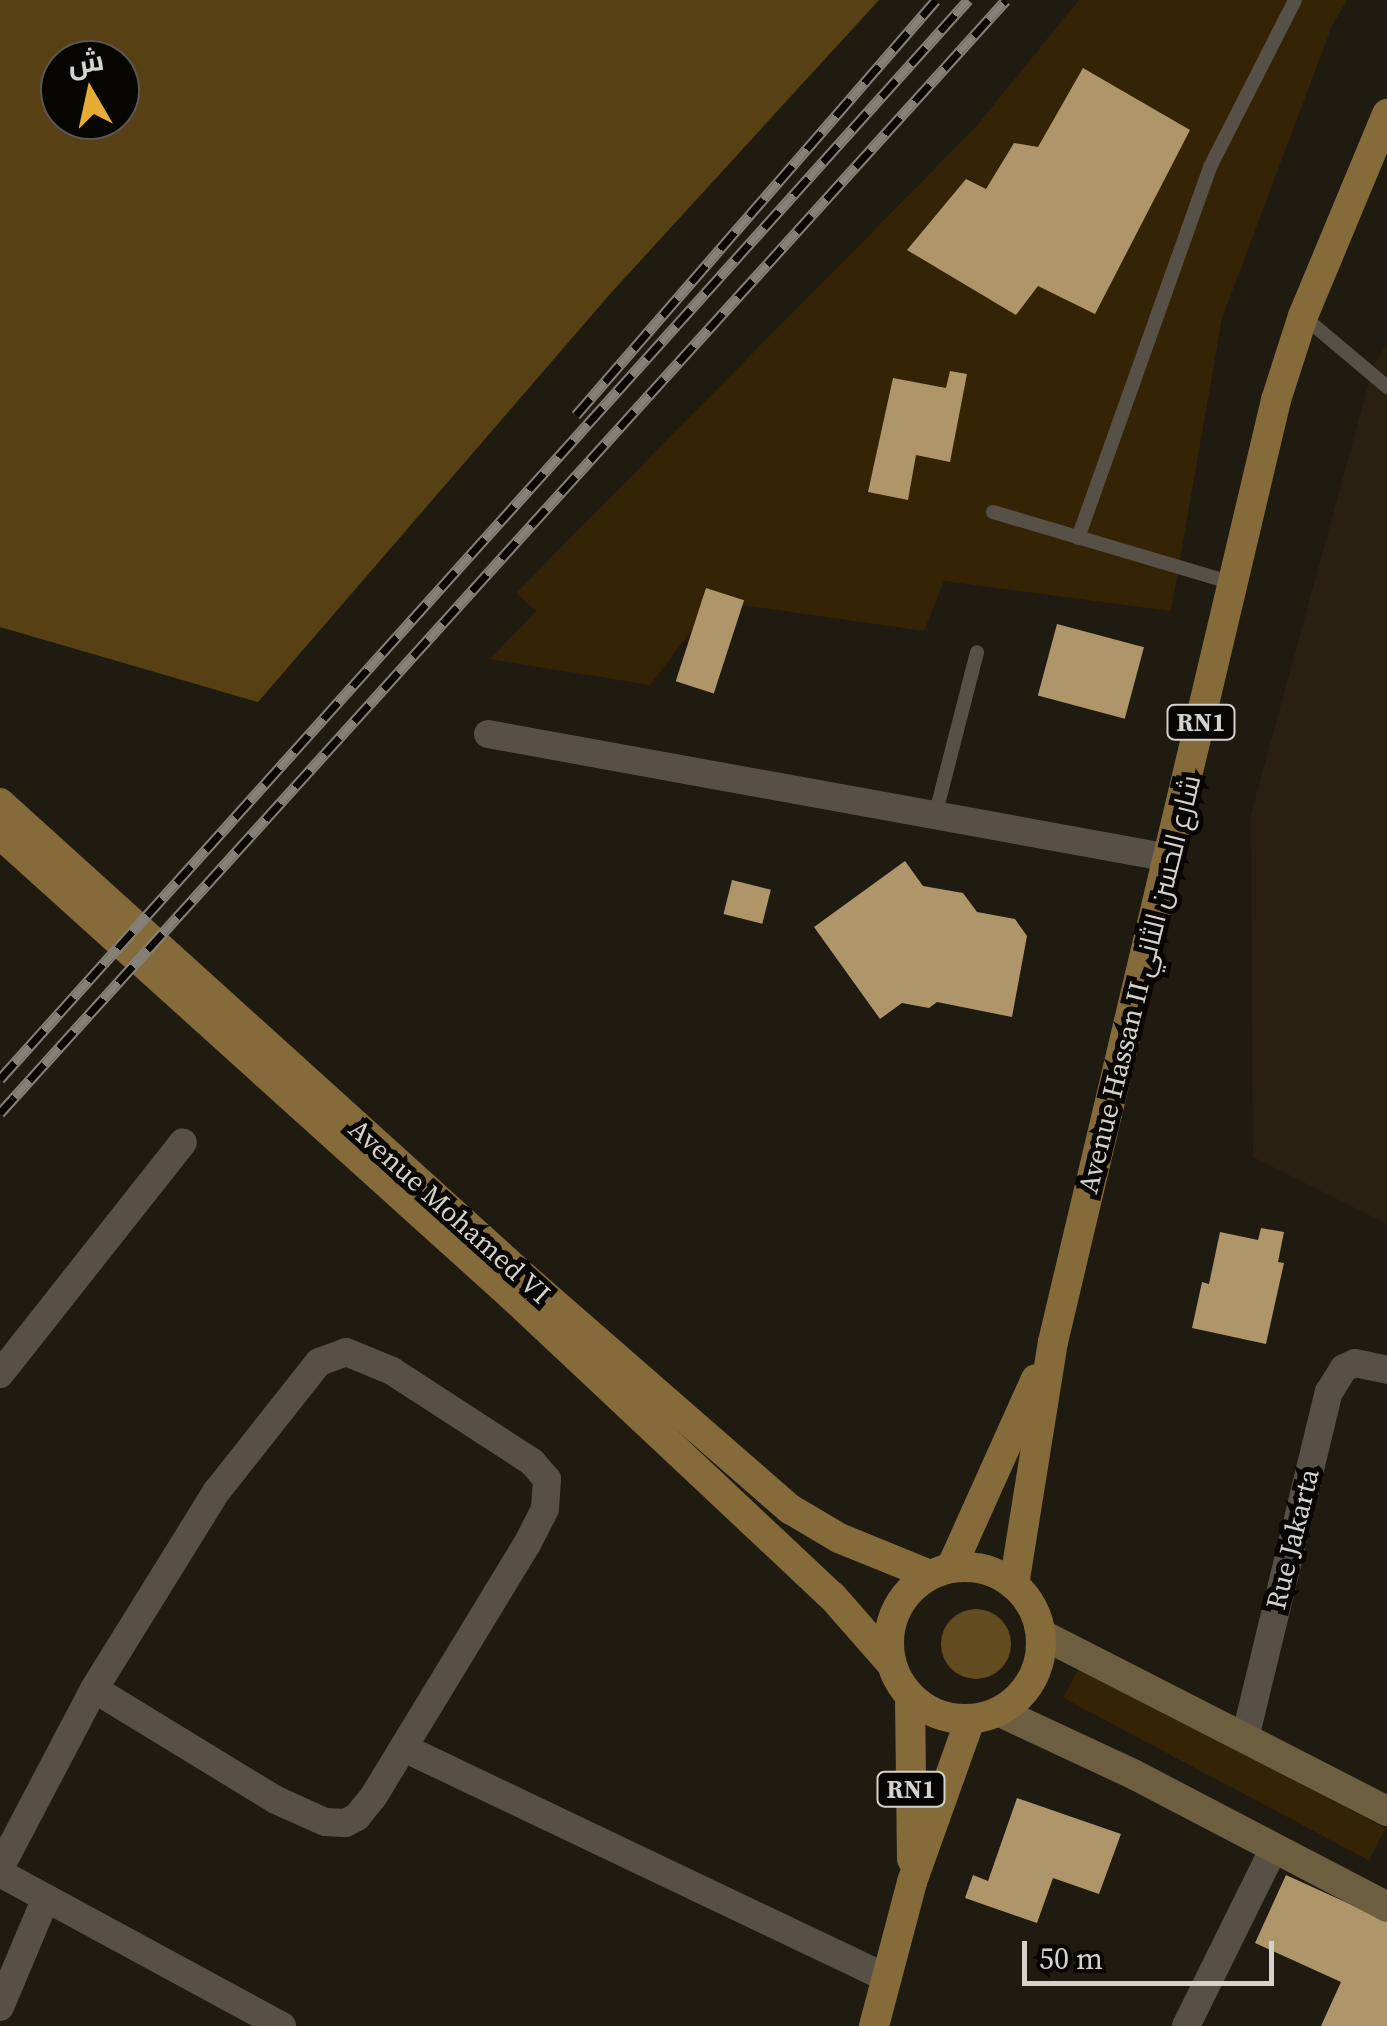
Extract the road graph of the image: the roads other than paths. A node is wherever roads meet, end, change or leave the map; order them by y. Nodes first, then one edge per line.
1 (1295, 0) edge
2 (1387, 114) edge
3 (1303, 316) junction
4 (1387, 387) edge
5 (994, 512) dead end
6 (1078, 538) junction
7 (1233, 583) junction
8 (976, 652) dead end
9 (488, 734) dead end
10 (0, 803) edge
11 (935, 817) junction
12 (0, 834) edge
13 (1170, 858) junction
14 (212, 1012) junction
15 (183, 1142) dead end
16 (1052, 1342) junction
17 (1378, 1366) edge
18 (0, 1374) edge
19 (940, 1571) junction
20 (1014, 1584) junction
21 (1042, 1634) junction
22 (889, 1661) junction
23 (94, 1689) junction
24 (910, 1697) junction
25 (985, 1716) junction
26 (1244, 1738) junction
27 (404, 1748) junction
28 (1387, 1810) edge
29 (1274, 1848) junction
30 (0, 1870) edge
31 (912, 1882) junction
32 (45, 1900) junction
33 (1387, 1907) edge
34 (887, 1978) junction
35 (0, 2007) edge
36 (282, 2026) edge
37 (874, 2026) edge
38 (1186, 2026) edge

1 - 6 lane
2 - 3 main road, Avenue Hassan II شارع الحسن الثاني / RN1
3 - 4 lane
3 - 7 main road, Avenue Hassan II شارع الحسن الثاني / RN1
5 - 6 lane
6 - 7 lane
7 - 13 main road, Avenue Hassan II شارع الحسن الثاني / RN1
8 - 11 lane
9 - 11 street
10 - 14 main road, Avenue Mohamed VI
11 - 13 street
12 - 14 main road, Avenue Mohamed VI
13 - 16 main road, Avenue Hassan II شارع الحسن الثاني / RN1
14 - 19 main road, Avenue Mohamed VI
14 - 22 main road, Avenue Mohamed VI
15 - 18 street
16 - 19 main road, Avenue Hassan II شارع الحسن الثاني / RN1
16 - 20 main road, Avenue Hassan II شارع الحسن الثاني / RN1
17 - 26 street, Rue Jakarta
19 - 20 main road
19 - 22 main road, RN1
20 - 21 main road
21 - 25 main road, RN1
21 - 26 main road
22 - 24 main road, RN1
23 - 27 street
23 - 27 street
23 - 30 street
24 - 25 main road
24 - 31 main road, RN1
25 - 29 main road
25 - 31 main road, RN1
26 - 28 main road
27 - 34 street
29 - 33 main road
29 - 38 street
30 - 32 street
31 - 34 main road, RN1
32 - 35 street
32 - 36 street
34 - 37 main road, RN1

